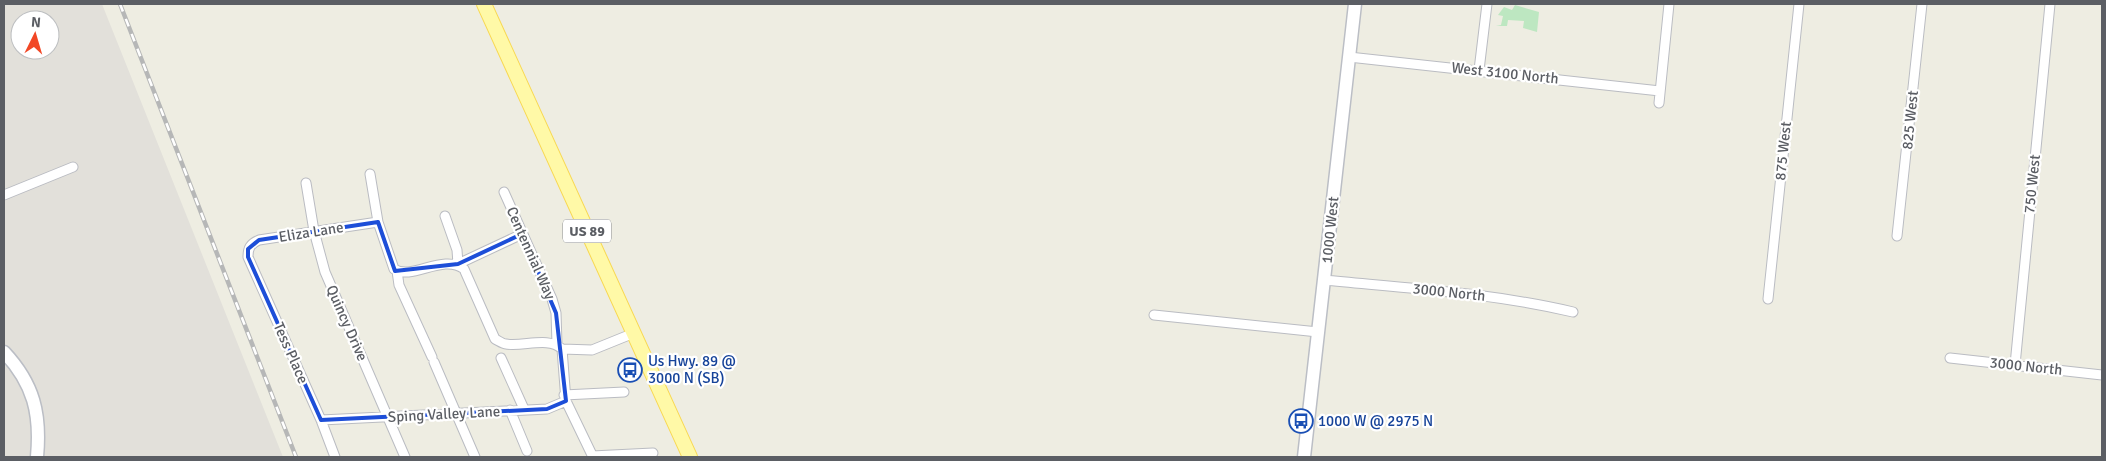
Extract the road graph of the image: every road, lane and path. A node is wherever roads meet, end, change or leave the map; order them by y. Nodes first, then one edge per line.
1 (484, 4) edge
2 (1355, 4) edge
3 (1487, 4) edge
4 (1669, 4) edge
5 (1799, 4) edge
6 (1922, 4) edge
7 (2050, 4) edge
8 (1349, 57) junction
9 (1479, 70) junction
10 (1660, 91) junction
11 (1659, 103) dead end
12 (73, 167) dead end
13 (370, 174) dead end
14 (306, 183) dead end
15 (504, 192) dead end
16 (4, 195) edge
17 (444, 216) dead end
18 (378, 222) junction
19 (314, 231) junction
20 (522, 234) junction
21 (1897, 236) dead end
22 (248, 249) joint
23 (458, 264) junction
24 (397, 271) junction
25 (1324, 280) junction
26 (1768, 299) dead end
27 (1573, 312) dead end
28 (1154, 315) dead end
29 (1318, 332) junction
30 (634, 333) junction
31 (559, 347) junction
32 (4, 352) edge
33 (501, 358) dead end
34 (1950, 358) dead end
35 (2014, 365) junction
36 (2102, 375) edge
37 (624, 392) dead end
38 (565, 398) junction
39 (524, 409) junction
40 (510, 410) junction
41 (456, 413) junction
42 (388, 416) junction
43 (321, 420) junction
44 (527, 451) dead end
45 (653, 453) dead end
46 (37, 457) edge
47 (335, 457) edge
48 (405, 457) edge
49 (475, 457) edge
50 (592, 457) edge
51 (690, 457) edge
52 (1304, 457) edge

1 - 30 main road, US 89
2 - 8 street, 1000 West
3 - 9 street
4 - 10 street
5 - 26 street, 875 West
6 - 21 street, 825 West
7 - 35 street, 750 West
8 - 9 street, West 3100 North
8 - 25 street, 1000 West
9 - 10 street, West 3100 North
10 - 11 street
12 - 16 street
13 - 18 street
14 - 19 street, Quincy Drive
15 - 20 street, Centennial Way
17 - 23 street
18 - 19 street, Eliza Lane
18 - 24 street
19 - 22 street, Eliza Lane
19 - 42 street, Quincy Drive
20 - 23 street
20 - 31 street, Centennial Way
22 - 43 street, Tess Place
23 - 24 street
23 - 31 street
24 - 41 street
25 - 27 street, 3000 North
25 - 29 street, 1000 West
28 - 29 street
29 - 52 street, 1000 West
30 - 31 street
30 - 51 main road, US 89
31 - 38 street, Centennial Way
32 - 46 street
33 - 39 street
34 - 35 street, 3000 North
35 - 36 street, 3000 North
37 - 38 street, Sping Valley Lane
38 - 39 street, Sping Valley Lane
38 - 50 street, Centennial Way
39 - 40 street, Sping Valley Lane
40 - 41 street, Sping Valley Lane
40 - 44 street
41 - 42 street, Sping Valley Lane
41 - 49 street
42 - 43 street, Sping Valley Lane
42 - 48 street, Quincy Drive
43 - 47 street, Tess Place
45 - 50 street

